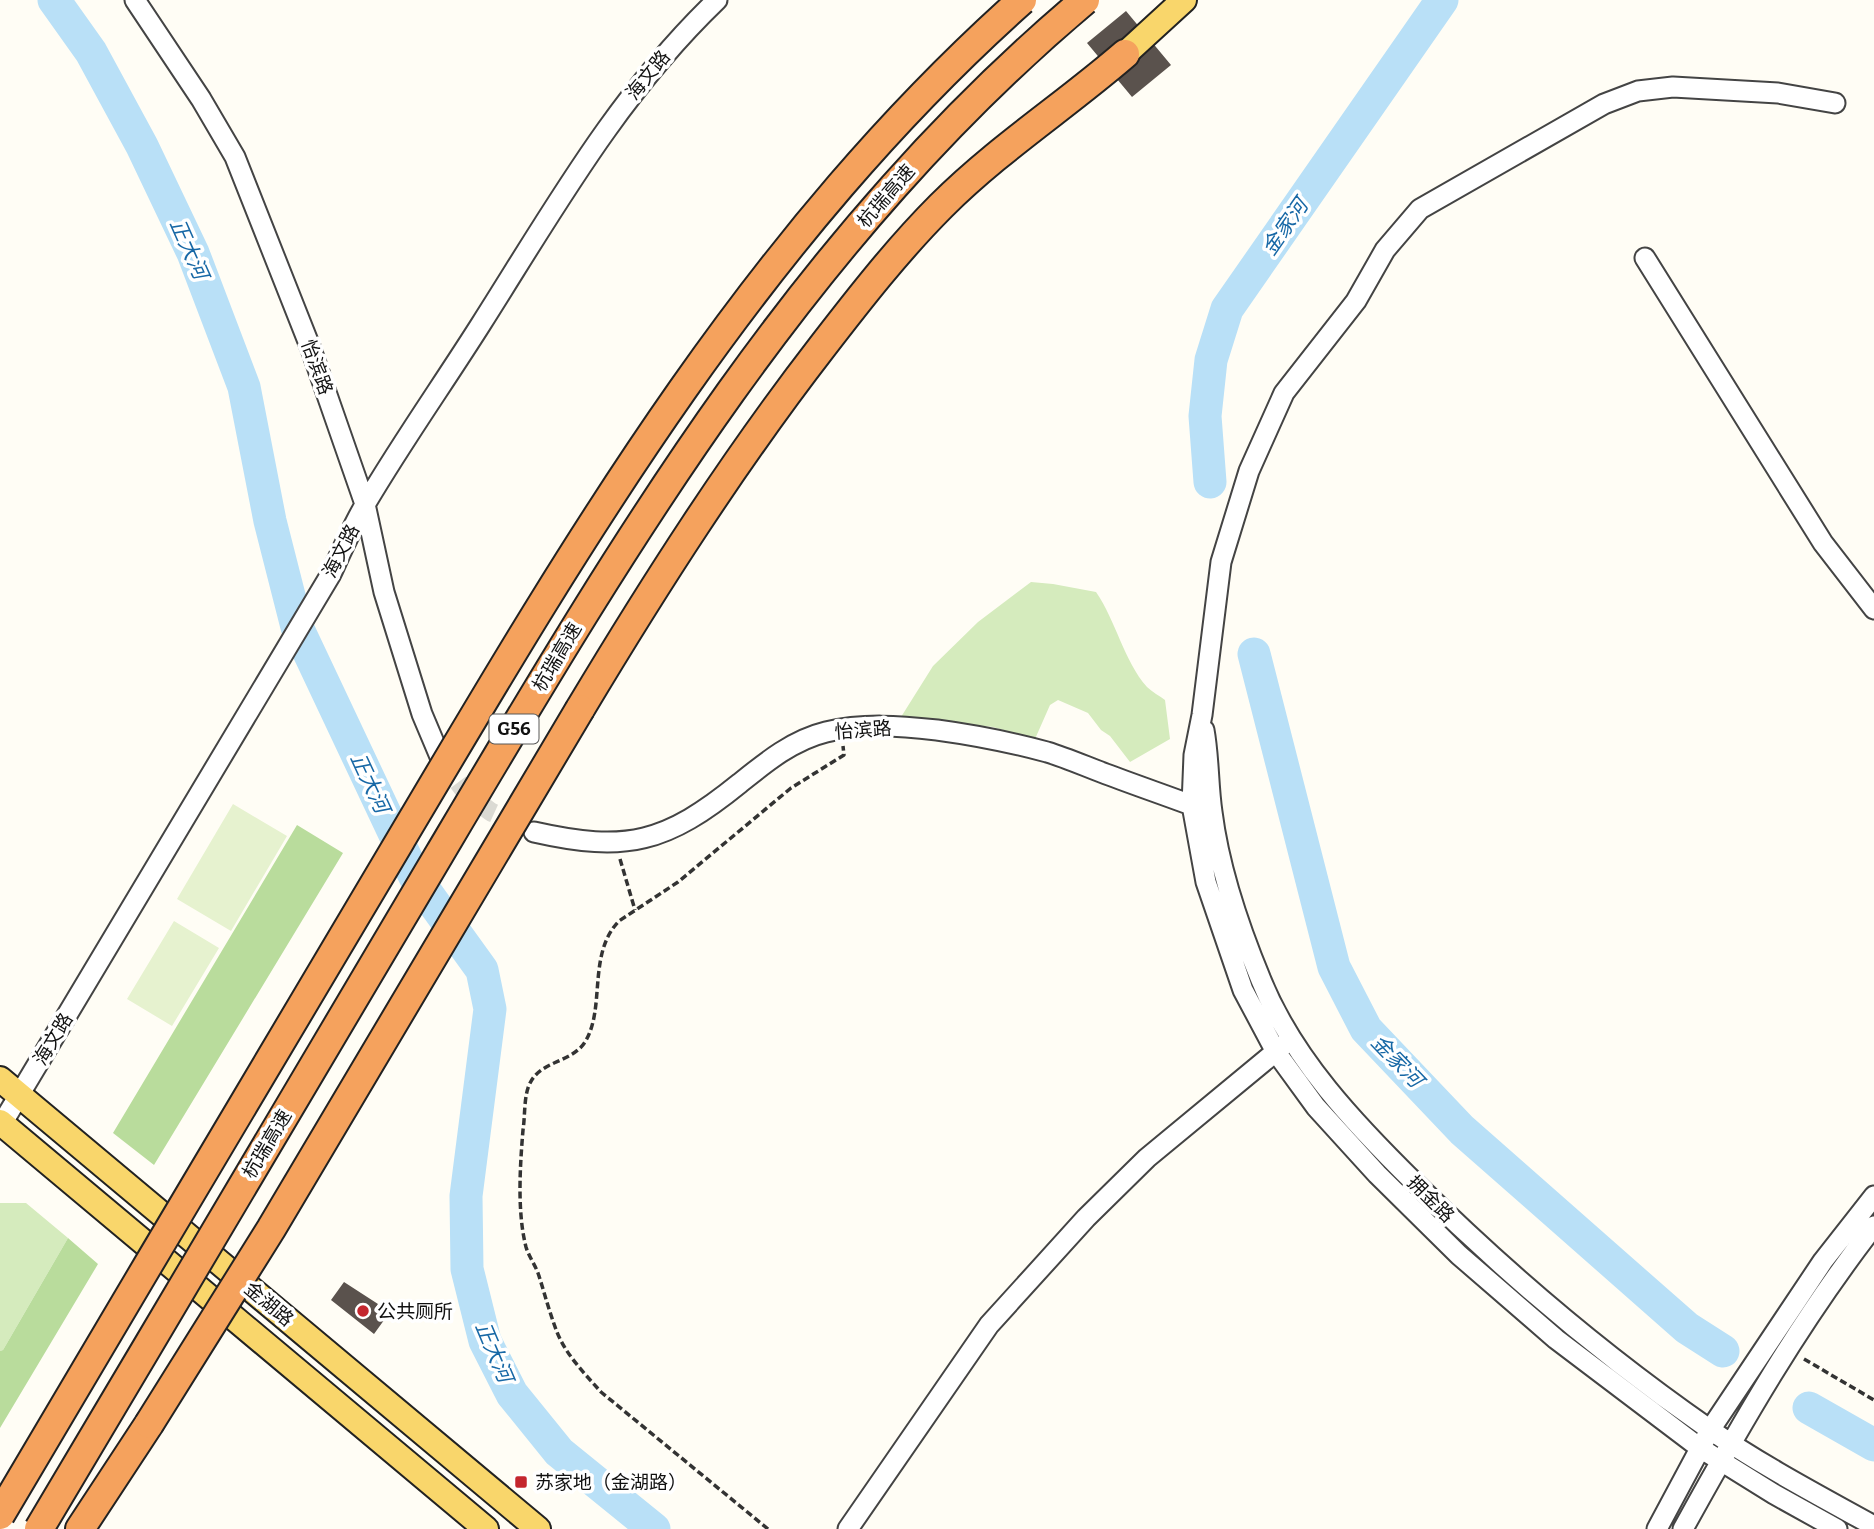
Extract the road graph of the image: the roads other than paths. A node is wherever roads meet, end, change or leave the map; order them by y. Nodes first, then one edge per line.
1 (135, 0) edge
2 (717, 0) edge
3 (1022, 0) edge
4 (1085, 0) edge
5 (1184, 0) edge
6 (1125, 54) joint
7 (1835, 103) dead end
8 (1645, 258) dead end
9 (365, 504) junction
10 (1874, 609) edge
11 (1202, 715) junction
12 (441, 759) tunnel mouth
13 (1192, 805) junction
14 (1212, 812) junction
15 (534, 832) tunnel mouth
16 (1292, 1039) junction
17 (1276, 1052) junction
18 (0, 1079) edge
19 (19, 1095) junction
20 (1, 1124) edge
21 (1874, 1196) edge
22 (1874, 1226) edge
23 (1710, 1430) junction
24 (1731, 1443) junction
25 (1700, 1448) junction
26 (1721, 1461) junction
27 (0, 1515) edge
28 (1874, 1526) edge
29 (39, 1529) edge
30 (80, 1529) edge
31 (486, 1529) edge
32 (538, 1529) edge
33 (848, 1529) edge
34 (1657, 1529) edge
35 (1683, 1529) edge
36 (1837, 1529) edge

1 - 9 street, 怡滨路
2 - 9 street, 海文路
3 - 27 highway, 杭瑞高速 / G56, bridge
4 - 29 highway, 杭瑞高速 / G56, bridge
5 - 6 main road
6 - 30 highway, bridge
7 - 11 street
8 - 10 street
9 - 12 street, 怡滨路
9 - 19 street, 海文路
11 - 13 street
11 - 14 street, 拥金路
13 - 14 street, 怡滨路
13 - 15 street, 怡滨路
13 - 17 street
14 - 16 street, 拥金路
16 - 17 street
16 - 23 street, 拥金路
17 - 25 street
17 - 33 street
18 - 19 main road, 金湖路
19 - 20 street, 海文路
19 - 32 main road, 金湖路
20 - 31 main road, 金湖路
21 - 23 street
22 - 24 street
23 - 24 street, 拥金路
23 - 25 street
24 - 26 street
24 - 28 street, 拥金路
25 - 26 street
25 - 34 street
26 - 35 street
26 - 36 street

